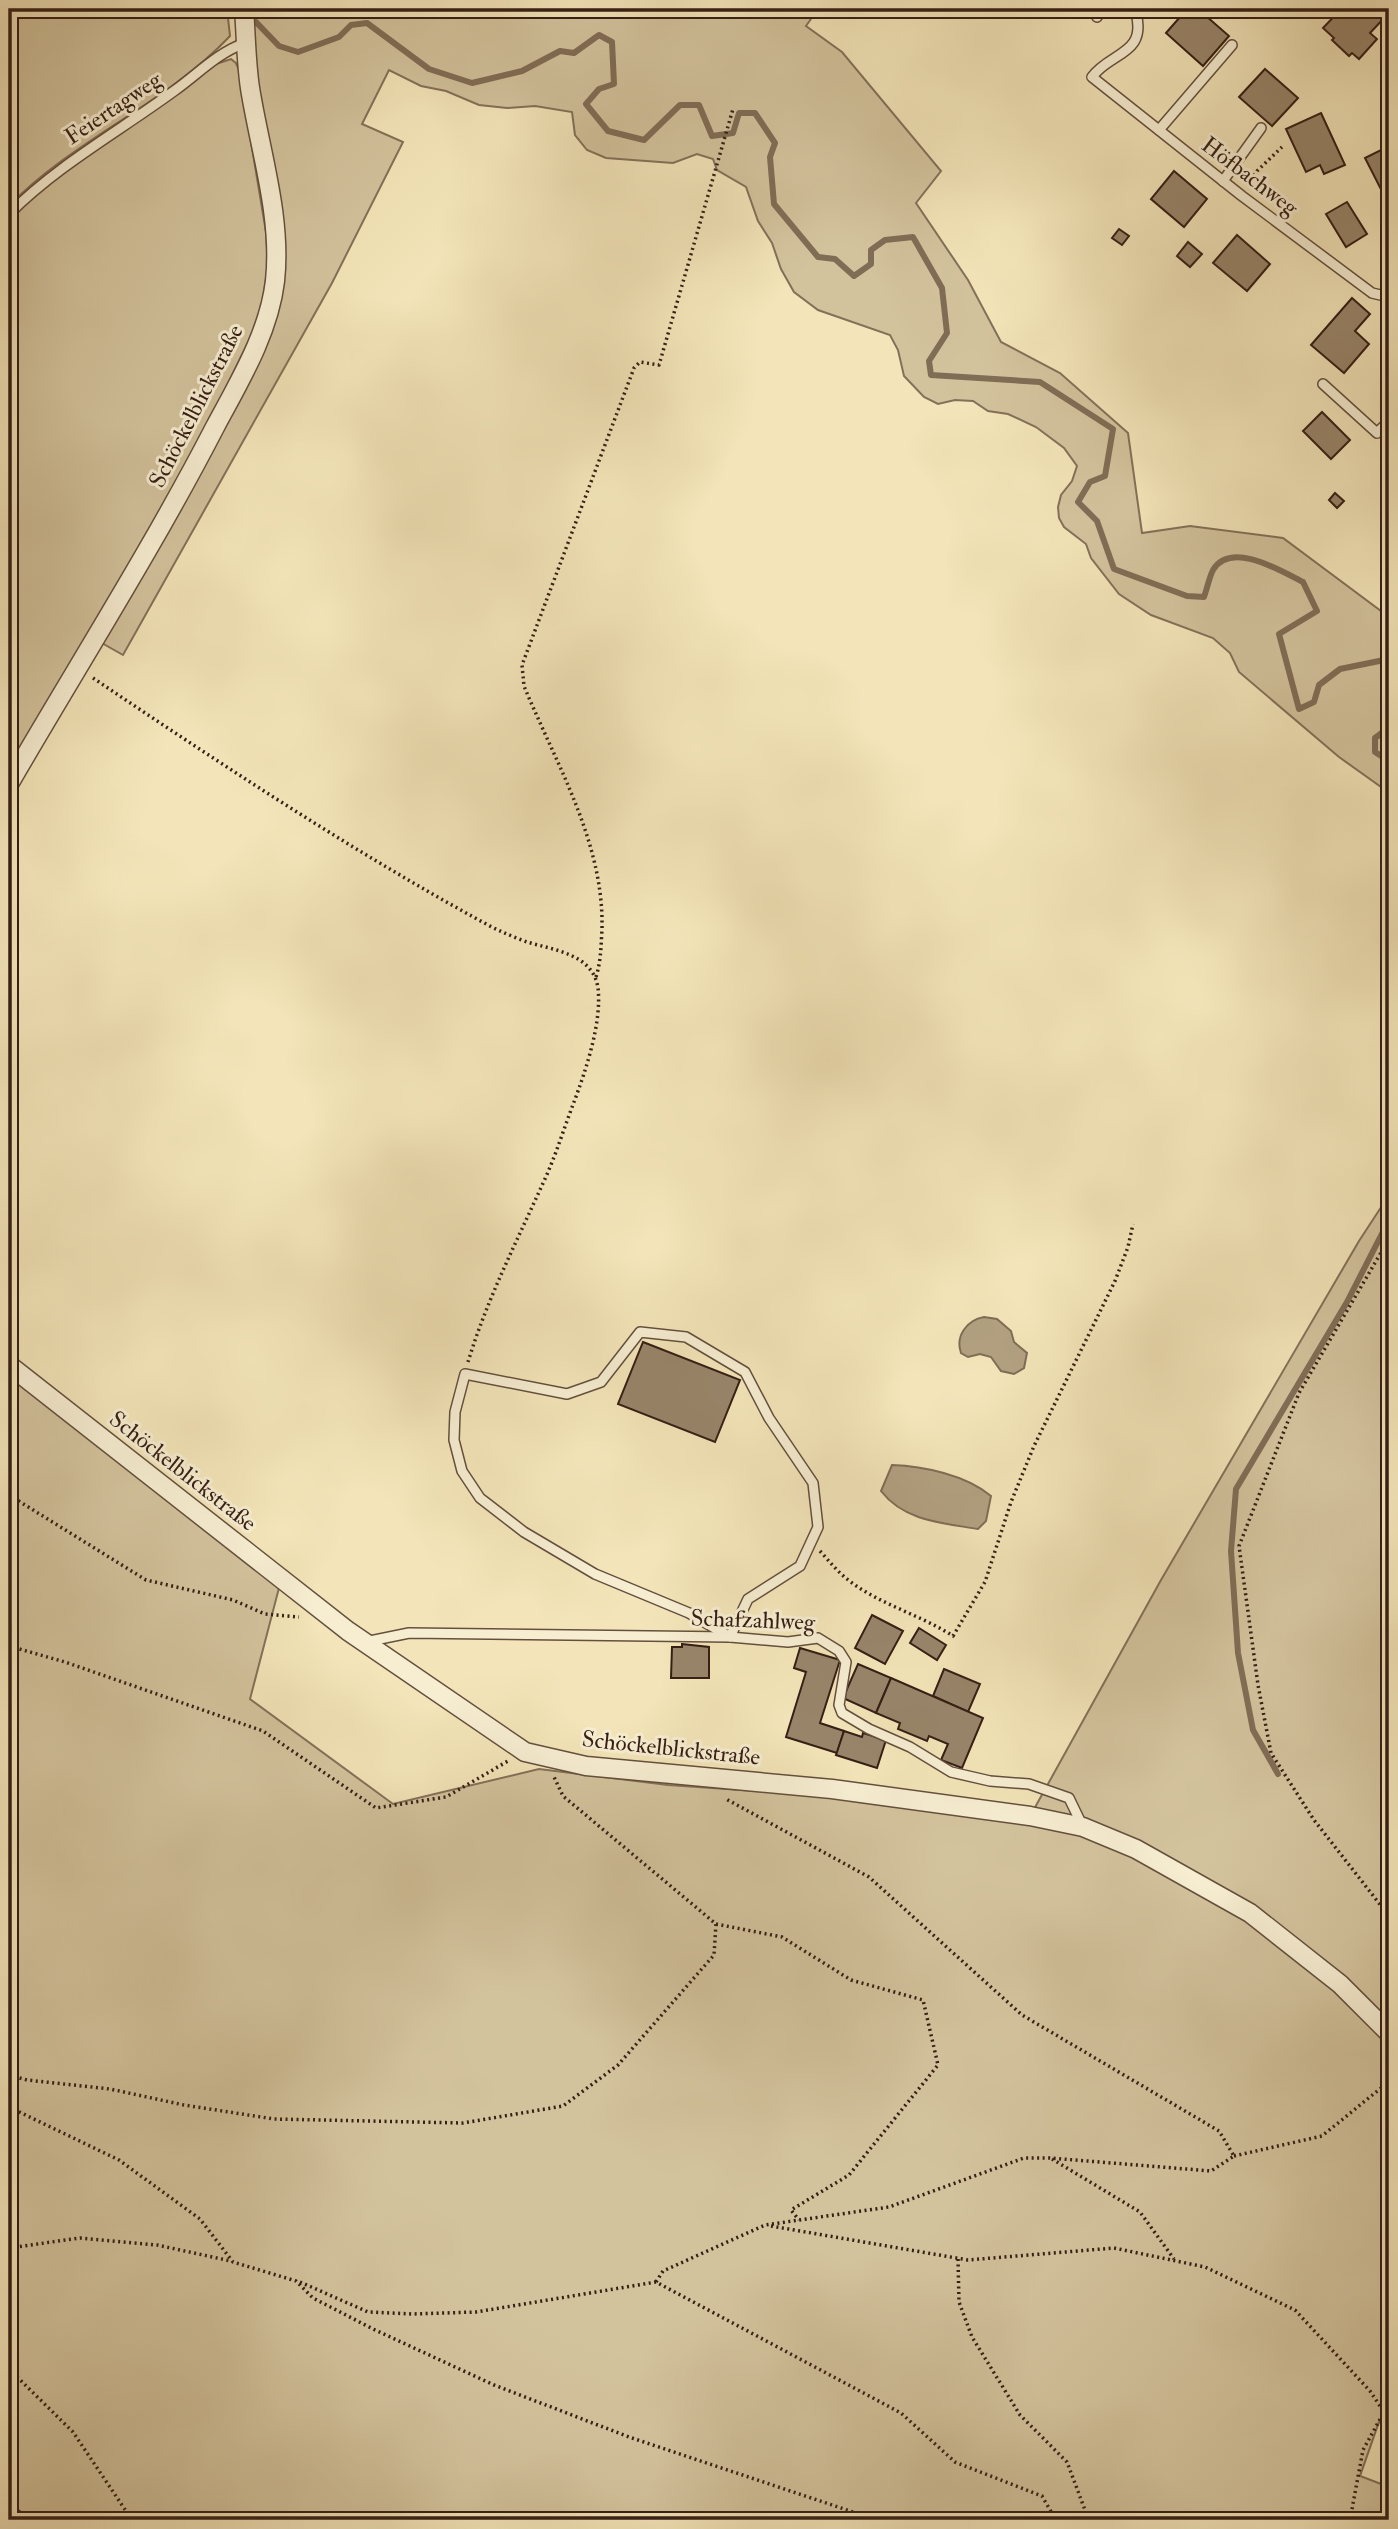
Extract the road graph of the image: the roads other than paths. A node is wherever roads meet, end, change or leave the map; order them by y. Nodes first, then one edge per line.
1 (1105, 9) edge
2 (1128, 9) edge
3 (1097, 18) dead end
4 (244, 24) edge
5 (1232, 45) dead end
6 (1261, 128) dead end
7 (1159, 130) junction
8 (1223, 181) junction
9 (9, 214) edge
10 (1389, 297) edge
11 (1323, 384) dead end
12 (1389, 421) edge
13 (9, 784) edge
14 (9, 1365) edge
15 (730, 1637) junction
16 (364, 1643) junction
17 (1083, 1827) junction
18 (1389, 2033) edge

1 - 3 lane
2 - 7 lane, Höfbachweg
4 - 9 lane, Feiertagweg
4 - 13 street, Schöckelblickstraße
5 - 7 lane
6 - 8 lane
7 - 8 lane, Höfbachweg
8 - 10 lane, Höfbachweg
11 - 12 lane
14 - 16 street, Schöckelblickstraße
15 - 15 lane
15 - 16 lane, Schafzahlweg
15 - 17 lane, Schafzahlweg
16 - 17 street, Schöckelblickstraße
17 - 18 street, Schöckelblickstraße

